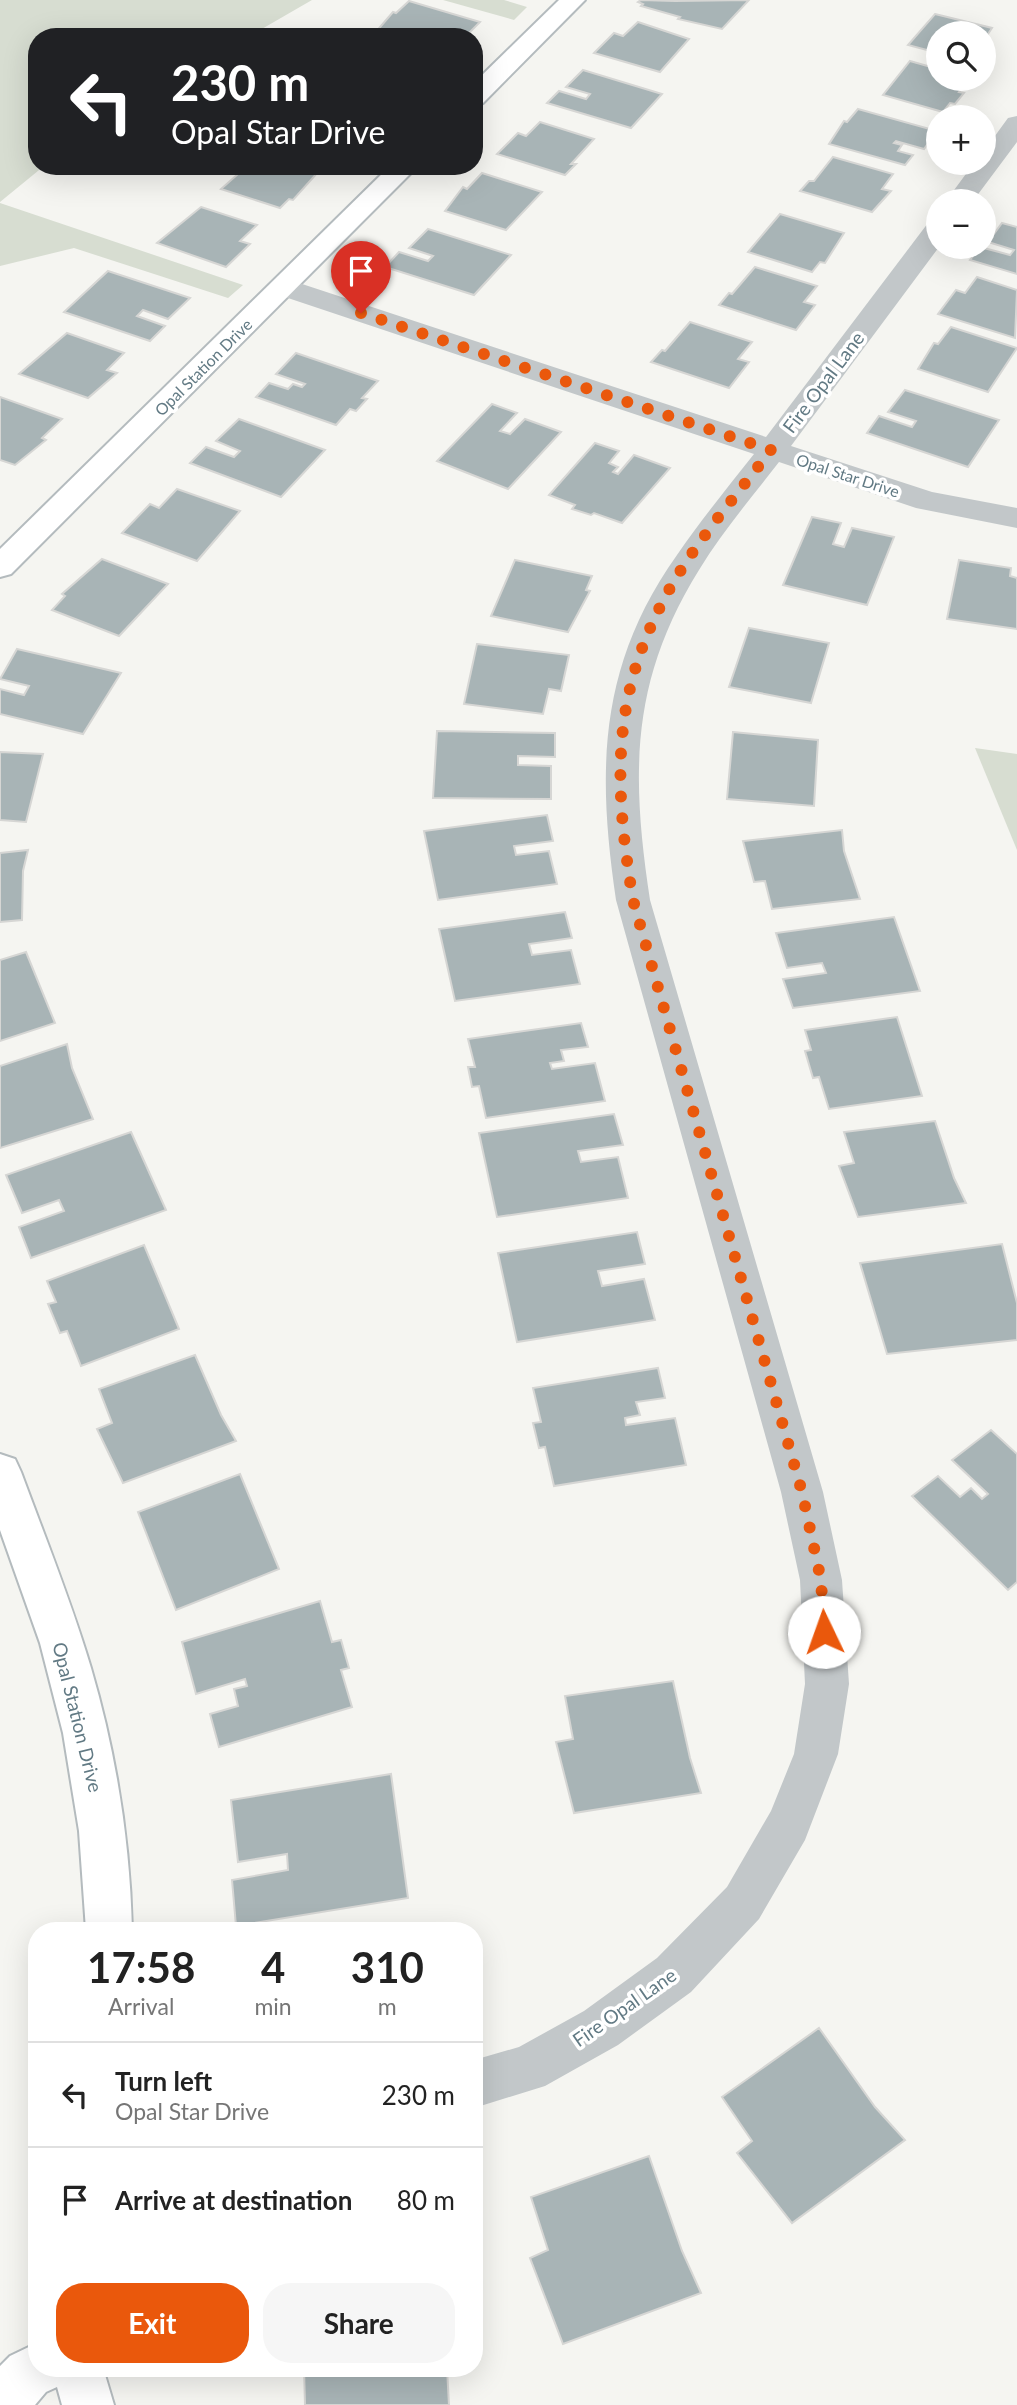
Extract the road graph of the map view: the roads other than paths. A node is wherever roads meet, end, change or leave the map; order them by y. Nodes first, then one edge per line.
1 (573, 0) edge
2 (483, 89) edge
3 (1017, 124) edge
4 (396, 175) edge
5 (968, 189) edge
6 (926, 245) edge
7 (283, 287) junction
8 (771, 450) junction
9 (1017, 518) edge
10 (0, 566) edge
11 (0, 1472) edge
12 (109, 1922) edge
13 (483, 2082) edge
14 (28, 2374) edge
15 (80, 2377) edge
16 (0, 2405) edge
17 (88, 2405) edge

1 - 2 street
3 - 5 street
4 - 7 street, Opal Station Drive
6 - 8 street, Fire Opal Lane
7 - 8 street, Opal Star Drive
7 - 10 street, Opal Station Drive
8 - 9 street, Opal Star Drive
8 - 13 street, Fire Opal Lane
11 - 12 street, Opal Station Drive
14 - 16 street
15 - 17 street

